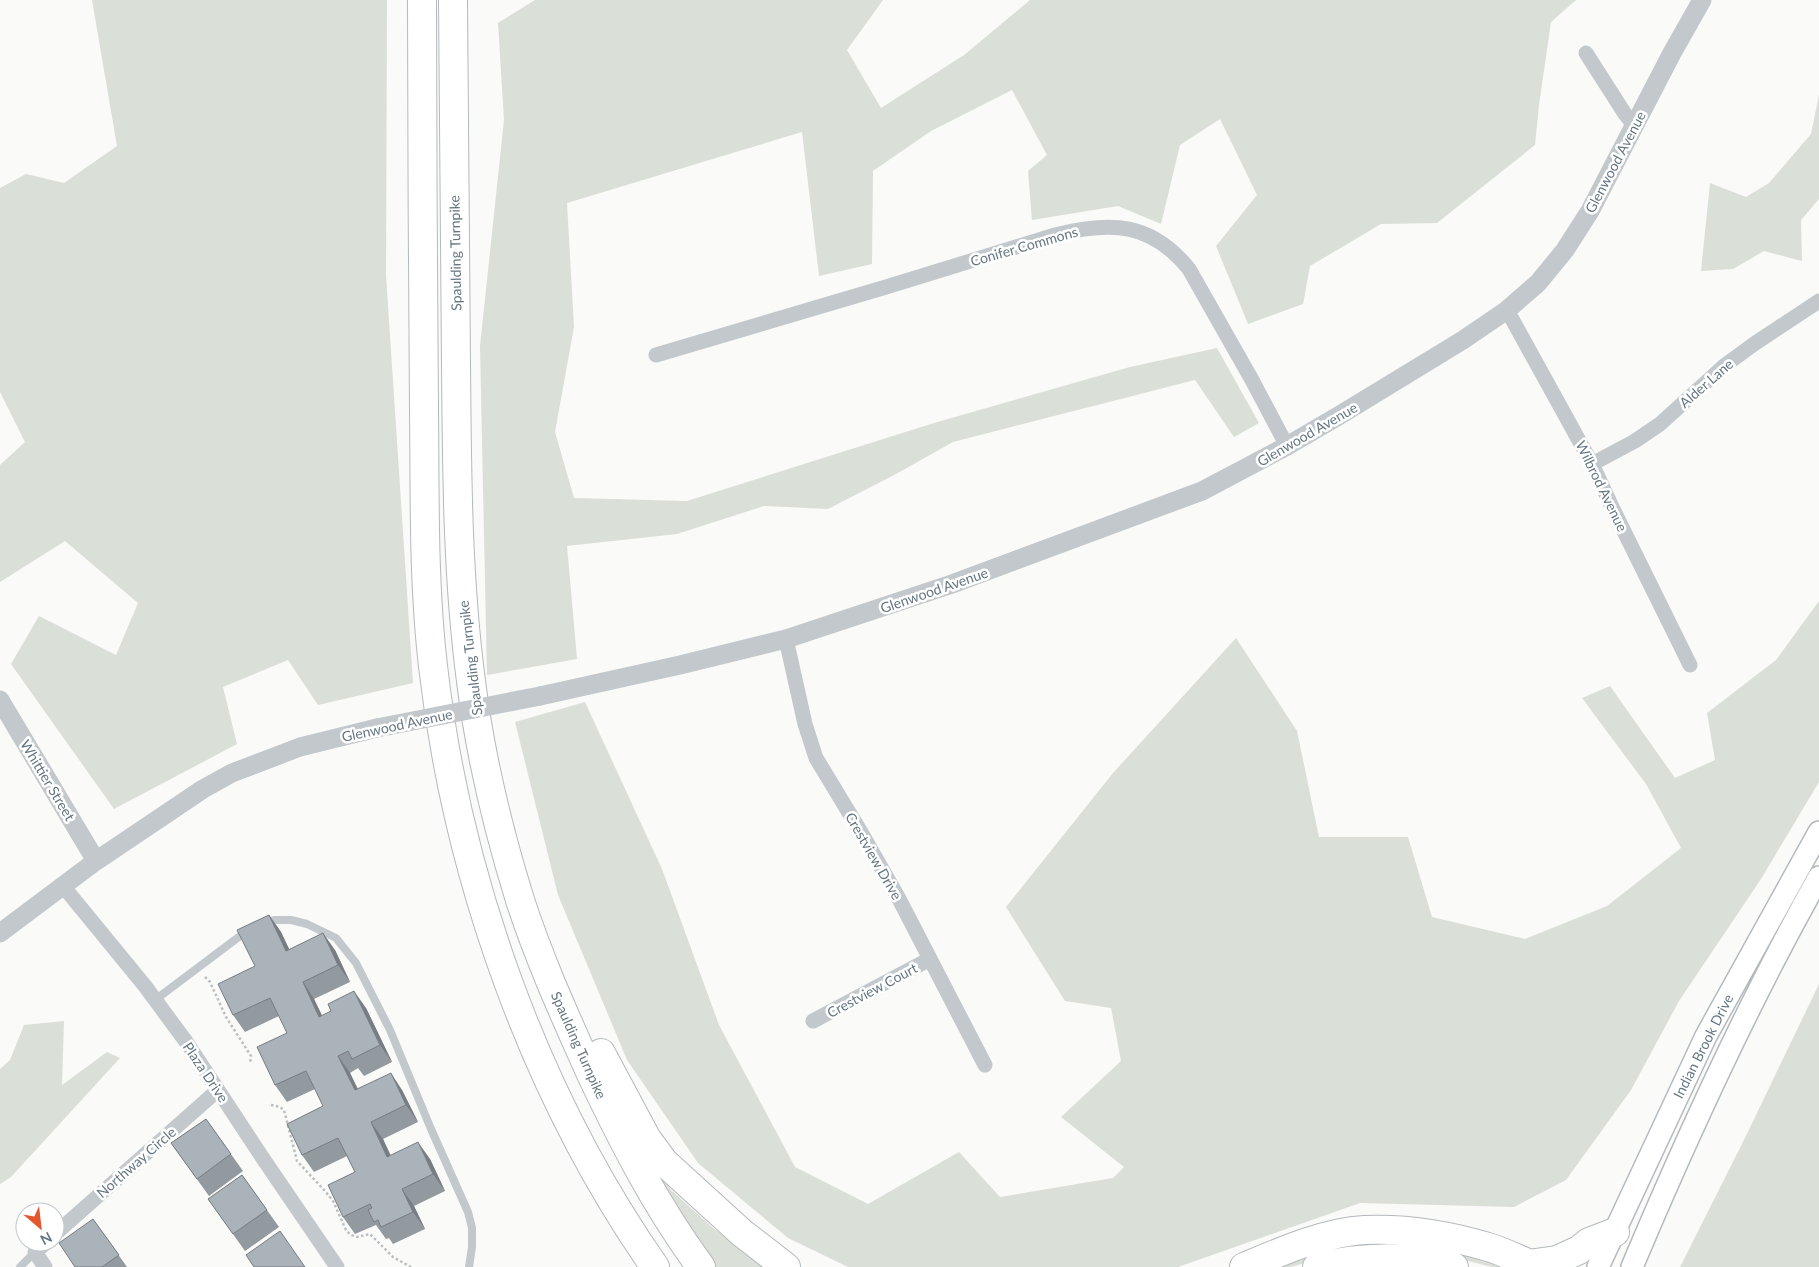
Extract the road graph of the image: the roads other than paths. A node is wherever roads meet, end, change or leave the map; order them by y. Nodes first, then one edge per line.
1 (422, 0) edge
2 (453, 0) edge
3 (1702, 0) edge
4 (1586, 53) dead end
5 (1634, 124) junction
6 (1819, 301) edge
7 (1507, 310) junction
8 (656, 355) dead end
9 (1287, 446) junction
10 (1592, 464) junction
11 (786, 639) junction
12 (1690, 665) dead end
13 (0, 700) edge
14 (1819, 832) edge
15 (96, 860) junction
16 (1819, 877) edge
17 (63, 886) junction
18 (526, 916) junction
19 (0, 933) edge
20 (930, 959) junction
21 (155, 1000) junction
22 (813, 1021) dead end
23 (985, 1065) dead end
24 (218, 1090) junction
25 (65, 1225) edge
26 (1615, 1232) junction
27 (36, 1252) edge
28 (42, 1252) edge
29 (1533, 1265) edge
30 (20, 1267) edge
31 (45, 1267) edge
32 (337, 1267) edge
33 (469, 1267) edge
34 (655, 1267) edge
35 (701, 1267) edge
36 (786, 1267) edge
37 (1244, 1267) edge
38 (1317, 1267) edge
39 (1454, 1267) edge
40 (1598, 1267) edge
41 (1632, 1267) edge

1 - 34 highway
2 - 18 highway, Spaulding Turnpike
3 - 5 street, Glenwood Avenue
4 - 5 street
5 - 7 street, Glenwood Avenue
6 - 10 street, Alder Lane
7 - 9 street, Glenwood Avenue
7 - 10 street, Wilbrod Avenue
8 - 9 street, Conifer Commons
9 - 11 street, Glenwood Avenue
10 - 12 street, Wilbrod Avenue
11 - 15 street, Glenwood Avenue, bridge
11 - 20 street, Crestview Drive
13 - 15 street, Whittier Street
14 - 26 main road, Indian Brook Drive
15 - 17 street, Glenwood Avenue
16 - 41 main road, Indian Brook Drive
17 - 19 street, Glenwood Avenue
17 - 21 street, Plaza Drive
18 - 35 highway, Spaulding Turnpike
18 - 36 highway
20 - 22 street, Crestview Court
20 - 23 street, Crestview Drive
21 - 24 street, Plaza Drive
21 - 33 lane
24 - 25 street, Northway Circle
24 - 32 street, Plaza Drive
26 - 29 highway
26 - 40 main road, Indian Brook Drive
27 - 30 lane
28 - 31 street
29 - 37 highway
38 - 39 highway

